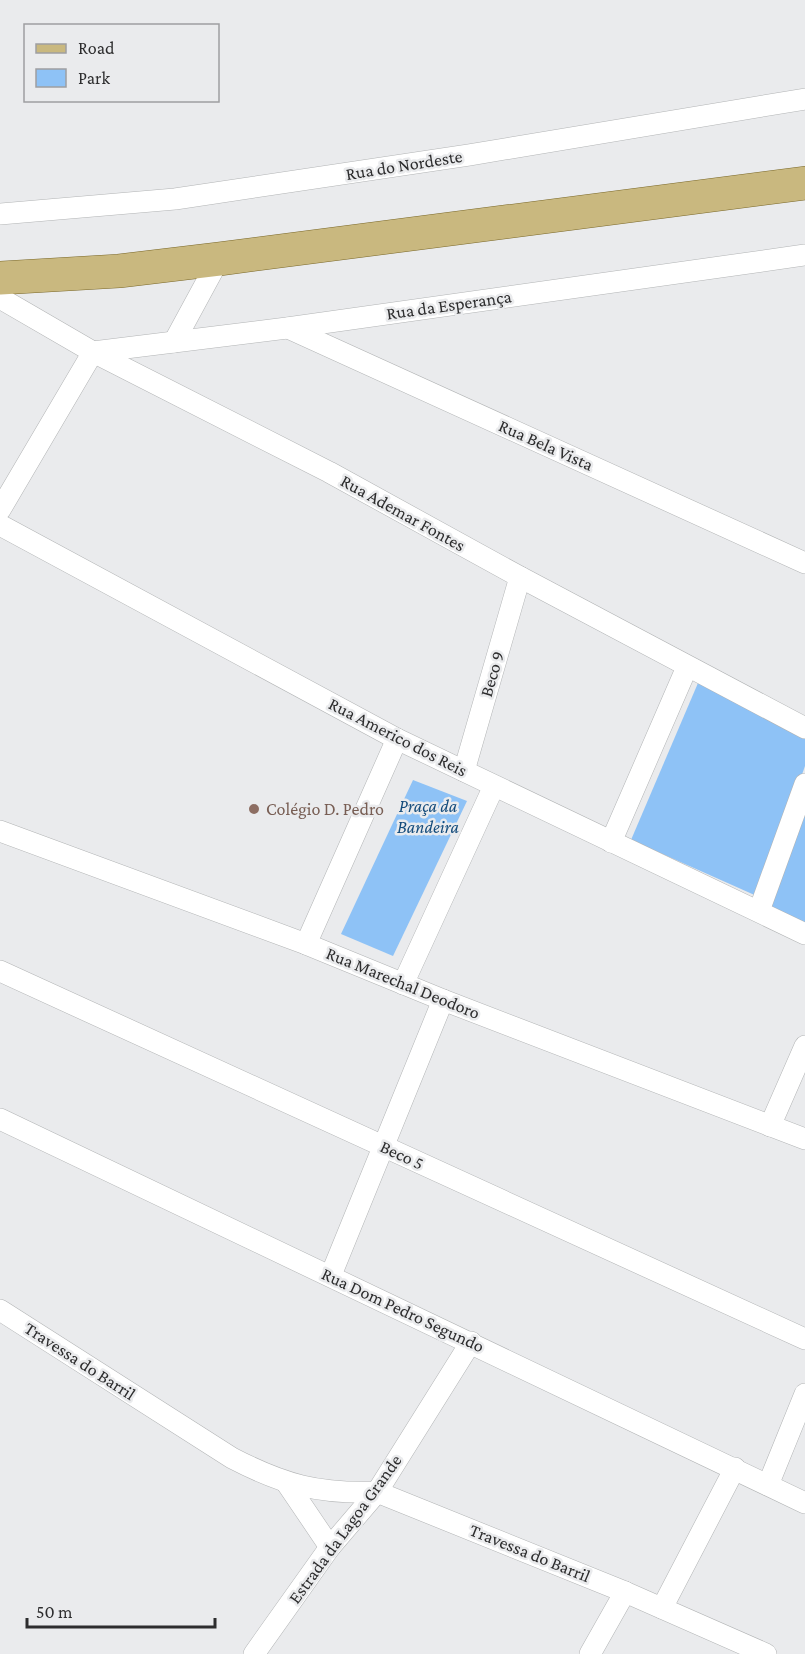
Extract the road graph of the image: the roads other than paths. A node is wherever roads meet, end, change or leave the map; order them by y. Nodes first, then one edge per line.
1 (805, 99) edge
2 (805, 183) edge
3 (0, 213) edge
4 (805, 255) edge
5 (219, 259) junction
6 (0, 278) edge
7 (0, 298) edge
8 (287, 328) junction
9 (174, 342) junction
10 (93, 352) junction
11 (0, 510) edge
12 (0, 525) edge
13 (805, 563) edge
14 (520, 578) junction
15 (687, 667) junction
16 (805, 728) edge
17 (397, 739) junction
18 (464, 771) junction
19 (805, 784) edge
20 (494, 786) junction
21 (0, 831) edge
22 (611, 842) junction
23 (759, 912) junction
24 (805, 934) edge
25 (306, 944) junction
26 (0, 971) edge
27 (403, 984) junction
28 (443, 1000) junction
29 (805, 1046) edge
30 (0, 1119) edge
31 (770, 1126) junction
32 (805, 1139) edge
33 (383, 1146) junction
34 (331, 1275) junction
35 (0, 1310) edge
36 (805, 1339) edge
37 (471, 1342) junction
38 (805, 1394) edge
39 (735, 1468) junction
40 (286, 1482) junction
41 (768, 1485) junction
42 (377, 1492) junction
43 (805, 1503) edge
44 (330, 1547) junction
45 (625, 1592) junction
46 (662, 1608) junction
47 (254, 1654) edge
48 (590, 1654) edge
49 (766, 1654) edge

1 - 3 street, Rua do Nordeste
2 - 5 main road
4 - 8 street, Rua da Esperança
5 - 6 main road
5 - 9 street
7 - 10 street, Rua Ademar Fontes
8 - 9 street, Rua da Esperança
8 - 13 street, Rua Bela Vista
9 - 10 street, Rua da Esperança
10 - 11 street
10 - 14 street, Rua Ademar Fontes
12 - 17 street, Rua Americo dos Reis
14 - 15 street, Rua Ademar Fontes
14 - 18 street, Beco 9
15 - 16 street, Rua Ademar Fontes
15 - 22 street
17 - 18 street, Rua Americo dos Reis
17 - 25 street
18 - 20 street, Rua Americo dos Reis
19 - 23 street
20 - 22 street, Rua Americo dos Reis
20 - 27 street
21 - 25 street, Rua Marechal Deodoro
22 - 23 street, Rua Americo dos Reis
23 - 24 street, Rua Americo dos Reis
25 - 27 street, Rua Marechal Deodoro
26 - 33 street, Beco 5
27 - 28 street, Rua Marechal Deodoro
28 - 31 street, Rua Marechal Deodoro
28 - 33 street
29 - 31 street
30 - 34 street, Rua Dom Pedro Segundo
31 - 32 street, Rua Marechal Deodoro
33 - 34 street
33 - 36 street, Beco 5
34 - 37 street, Rua Dom Pedro Segundo
35 - 40 street, Travessa do Barril
37 - 39 street, Rua Dom Pedro Segundo
37 - 42 street, Estrada da Lagoa Grande
38 - 41 street
39 - 41 street, Rua Dom Pedro Segundo
39 - 46 street
40 - 42 street, Travessa do Barril
40 - 44 street
41 - 43 street, Rua Dom Pedro Segundo
42 - 44 street, Estrada da Lagoa Grande
42 - 45 street, Travessa do Barril
44 - 47 street, Estrada da Lagoa Grande
45 - 46 street, Travessa do Barril
45 - 48 street
46 - 49 street, Travessa do Barril

